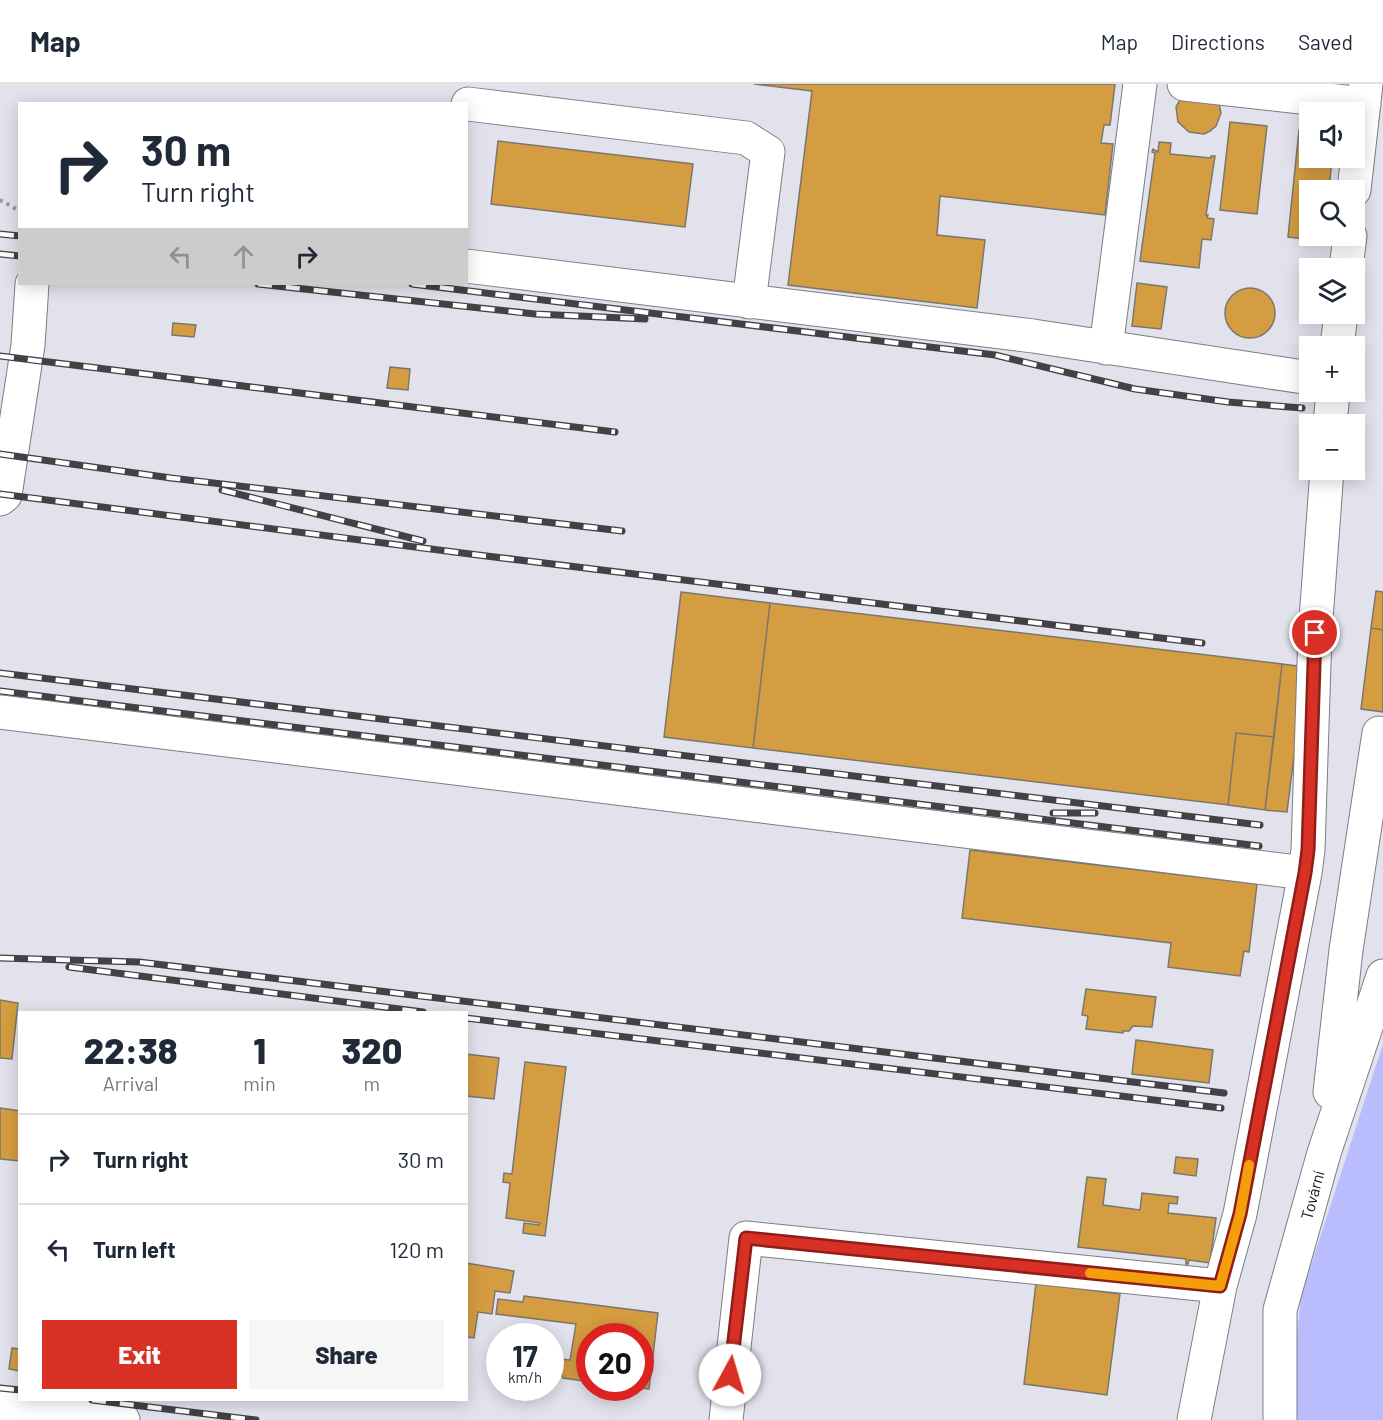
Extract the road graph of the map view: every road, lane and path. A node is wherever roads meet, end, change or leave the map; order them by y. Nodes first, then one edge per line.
1 (1140, 84) edge
2 (1184, 84) edge
3 (1365, 94) edge
4 (463, 101) edge
5 (1355, 180) edge
6 (0, 200) edge
7 (18, 210) edge
8 (468, 266) edge
9 (32, 285) edge
10 (749, 302) junction
11 (1106, 348) junction
12 (1299, 376) edge
13 (1326, 480) edge
14 (0, 499) edge
15 (0, 712) edge
16 (1379, 733) dead end
17 (1305, 873) junction
18 (1383, 976) edge
19 (1324, 1153) junction
20 (1220, 1286) junction
21 (0, 1405) edge
22 (123, 1420) edge
23 (726, 1420) edge
24 (1194, 1420) edge
25 (1280, 1420) edge

1 - 11 street
2 - 3 street
3 - 5 street
4 - 10 street
6 - 7 path
8 - 10 street
9 - 14 street
10 - 11 street
11 - 12 street
13 - 17 street
15 - 17 street
16 - 19 street
17 - 20 street
18 - 19 street, Tovární
19 - 25 street, Tovární
20 - 23 street
20 - 24 street
21 - 22 street

